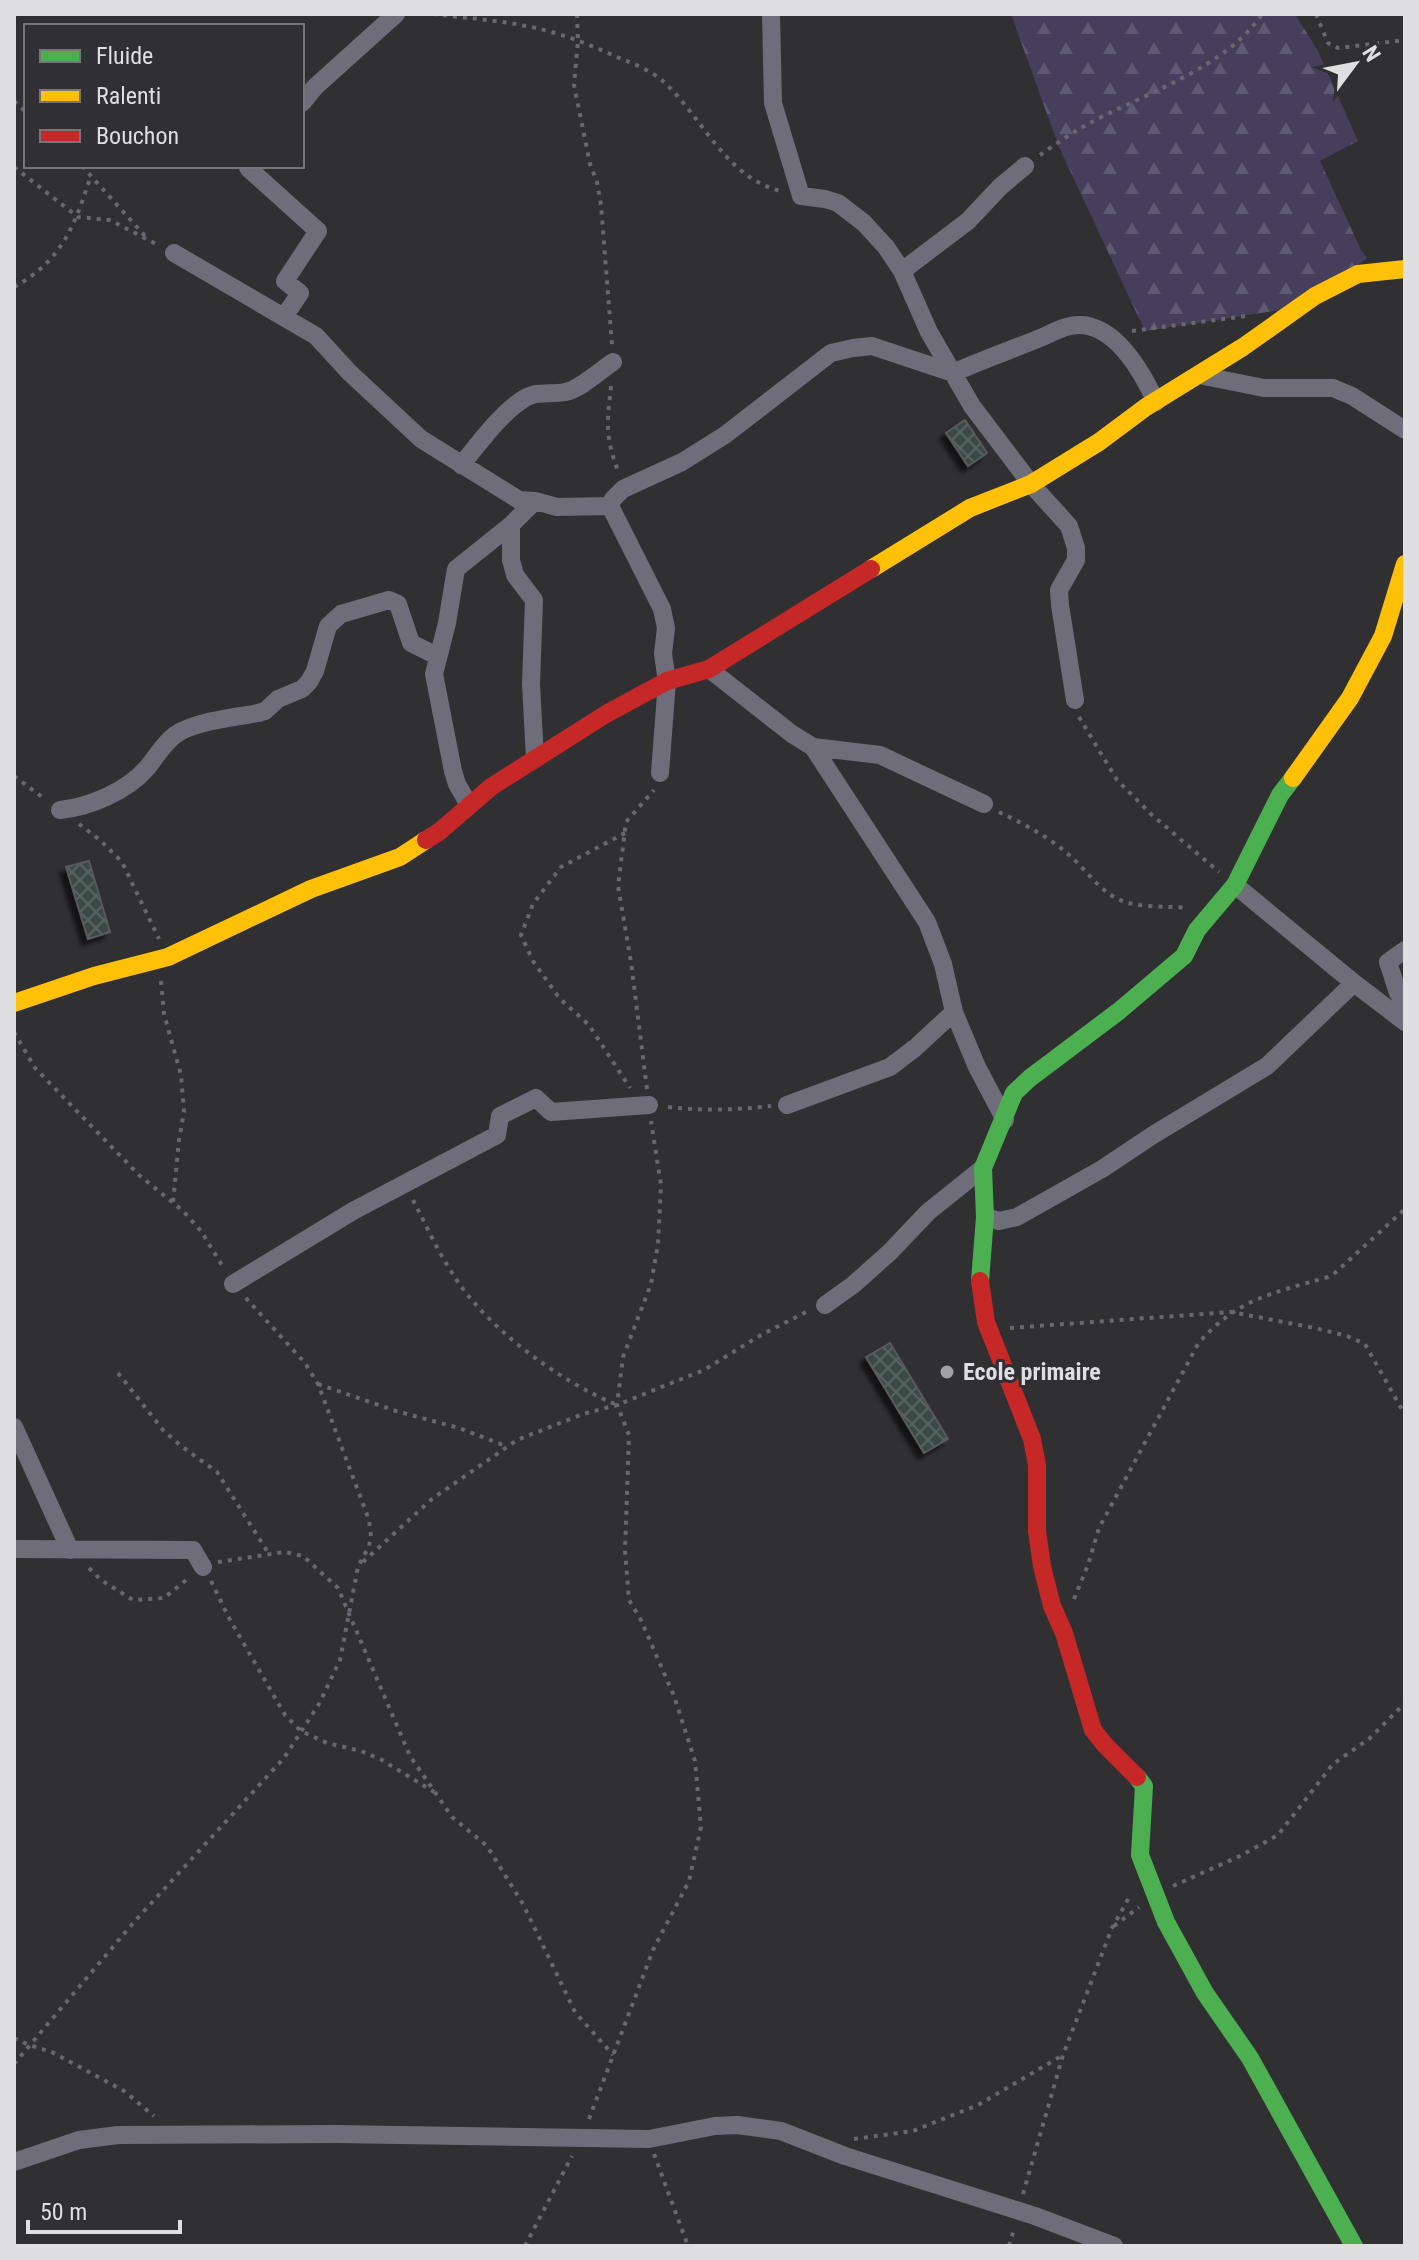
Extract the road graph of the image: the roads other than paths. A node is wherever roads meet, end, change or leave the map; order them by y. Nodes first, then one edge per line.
1 (396, 14) edge
2 (771, 14) edge
3 (304, 101) edge
4 (1025, 166) road end
5 (248, 168) edge
6 (174, 253) road end
7 (1405, 269) edge
8 (902, 271) junction
9 (284, 317) junction
10 (613, 362) road end
11 (953, 373) junction
12 (1199, 375) junction
13 (1156, 402) junction
14 (1405, 430) edge
15 (461, 465) junction
16 (1031, 484) junction
17 (535, 501) junction
18 (610, 506) junction
19 (511, 525) junction
20 (1405, 564) edge
21 (437, 656) junction
22 (709, 669) junction
23 (667, 681) junction
24 (1075, 700) road end
25 (813, 747) junction
26 (535, 759) junction
27 (660, 773) road end
28 (984, 804) road end
29 (469, 805) junction
30 (60, 810) dead end
31 (1235, 885) junction
32 (1405, 950) edge
33 (1354, 983) junction
34 (14, 1003) edge
35 (1405, 1004) edge
36 (954, 1012) junction
37 (1405, 1022) edge
38 (649, 1105) road end
39 (787, 1105) road end
40 (1005, 1120) junction
41 (983, 1168) junction
42 (985, 1217) junction
43 (233, 1284) dead end
44 (825, 1305) road end
45 (14, 1427) edge
46 (14, 1549) edge
47 (70, 1550) junction
48 (203, 1567) road end
49 (14, 2162) edge
50 (1114, 2246) edge
51 (1354, 2246) edge

1 - 3 street
2 - 8 street
4 - 8 street
5 - 9 street
6 - 9 street
7 - 12 street
8 - 11 street
9 - 15 street
10 - 15 street
11 - 13 street
11 - 16 street
11 - 18 street
12 - 13 street
12 - 14 street
13 - 16 street
15 - 17 street
16 - 22 street
16 - 24 street
17 - 18 street
17 - 19 street
18 - 23 street
19 - 21 street
19 - 26 street
20 - 31 street
21 - 29 street
21 - 30 street
22 - 23 street
22 - 25 street
23 - 26 street
23 - 27 street
25 - 28 street
25 - 36 street
26 - 29 street
29 - 34 street
31 - 33 street
31 - 40 street
32 - 35 street
33 - 37 street
33 - 42 street
36 - 39 street
36 - 40 street
38 - 43 street
40 - 41 street
41 - 42 street
41 - 44 street
42 - 51 street
45 - 47 street
46 - 47 street
47 - 48 street
49 - 50 street

